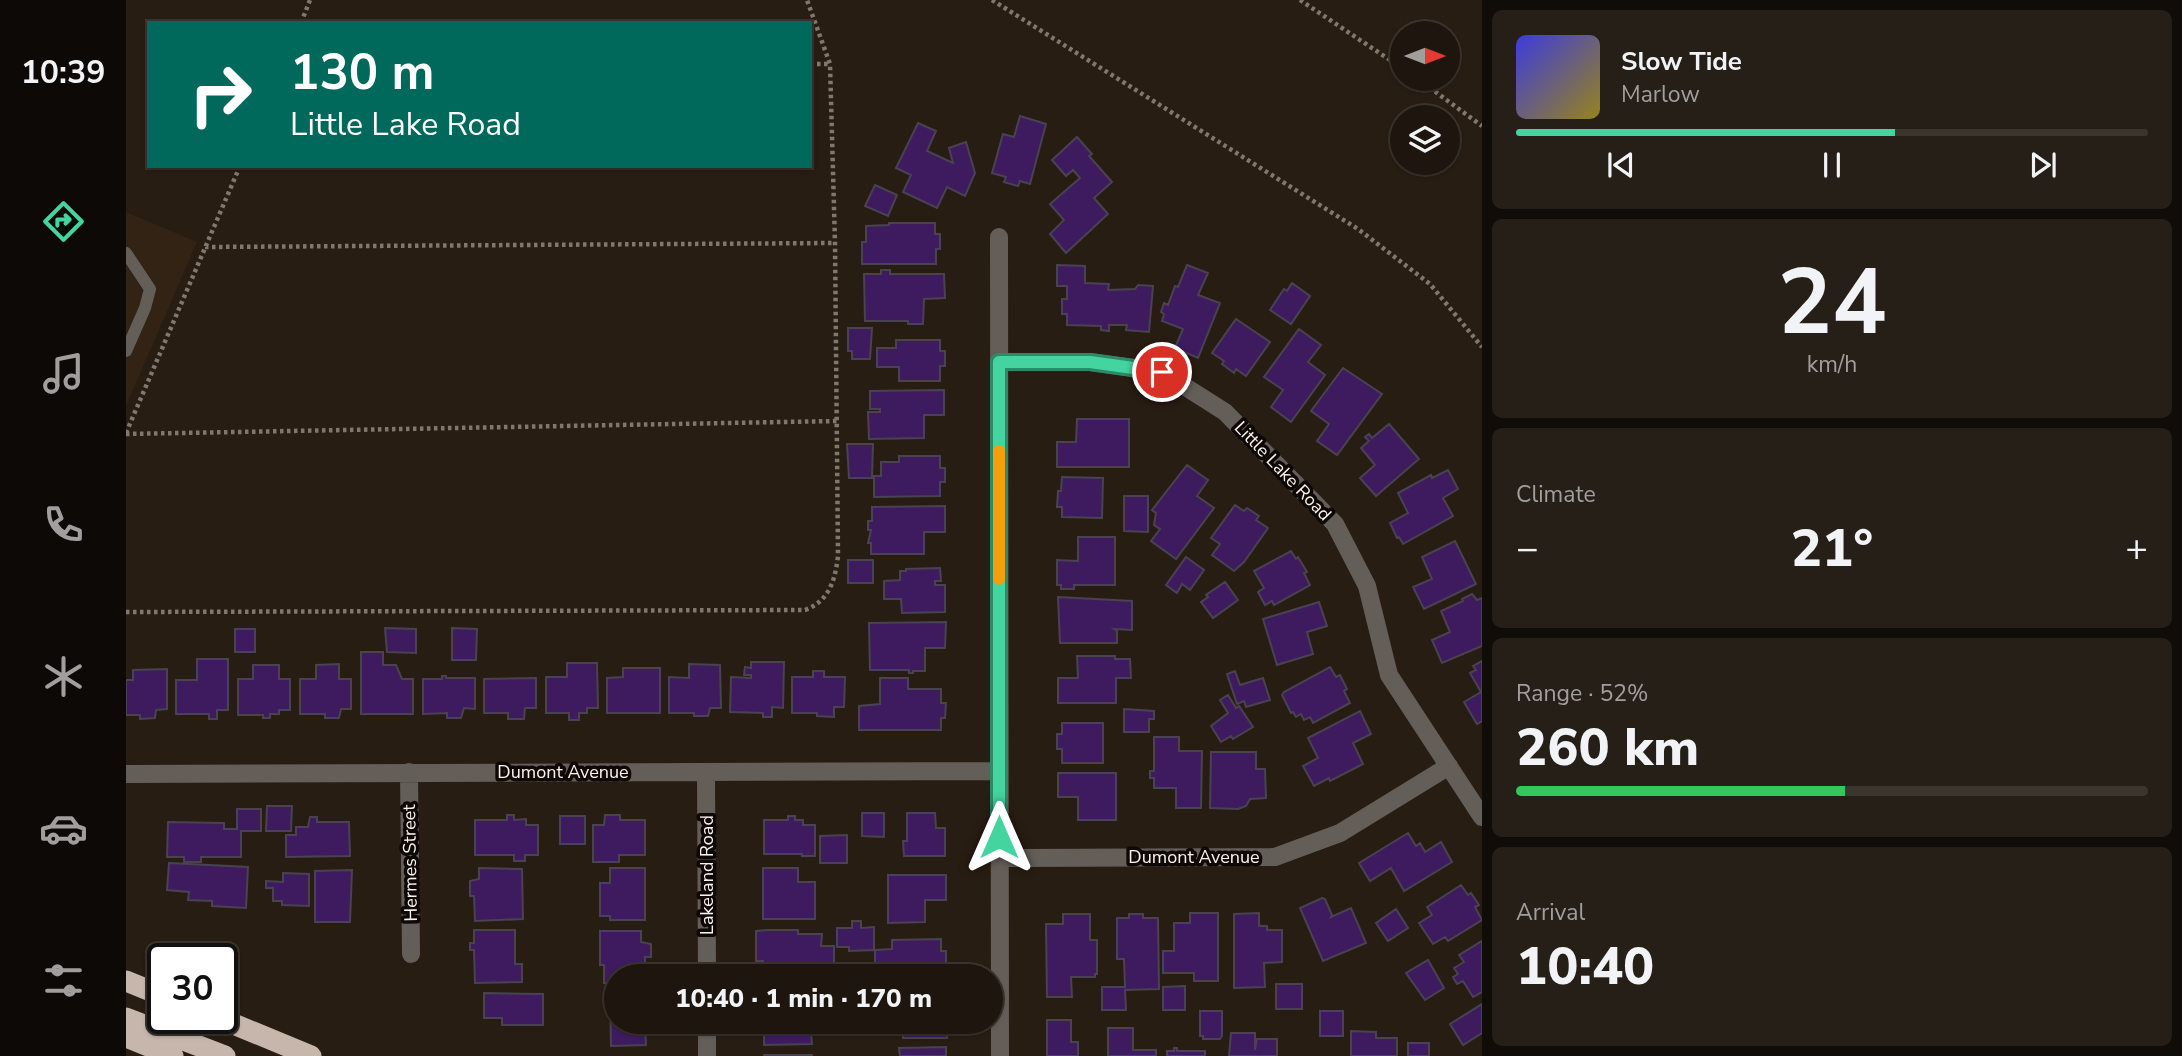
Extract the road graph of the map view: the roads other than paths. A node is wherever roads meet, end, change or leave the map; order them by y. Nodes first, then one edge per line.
1 (999, 237) dead end
2 (126, 253) edge
3 (126, 351) edge
4 (999, 362) junction
5 (1449, 766) junction
6 (999, 771) junction
7 (408, 772) junction
8 (706, 773) junction
9 (126, 774) edge
10 (1482, 817) edge
11 (999, 858) junction
12 (411, 954) dead end
13 (707, 964) edge
14 (126, 981) edge
15 (147, 990) edge
16 (126, 1018) edge
17 (238, 1026) edge
18 (707, 1034) edge
19 (126, 1037) edge
20 (173, 1056) edge
21 (225, 1056) edge
22 (311, 1056) edge
23 (707, 1056) edge
24 (1000, 1056) edge

1 - 4 street
2 - 3 lane
4 - 5 street, Little Lake Road
4 - 6 street
5 - 10 street, Little Lake Road
5 - 11 street, Dumont Avenue
6 - 8 street, Dumont Avenue
6 - 11 street
7 - 8 street, Dumont Avenue
7 - 9 street, Dumont Avenue
7 - 12 street, Hermes Street
8 - 13 street, Lakeland Road
11 - 24 street
14 - 15 highway
16 - 21 highway
17 - 22 highway
18 - 23 street
19 - 20 highway

